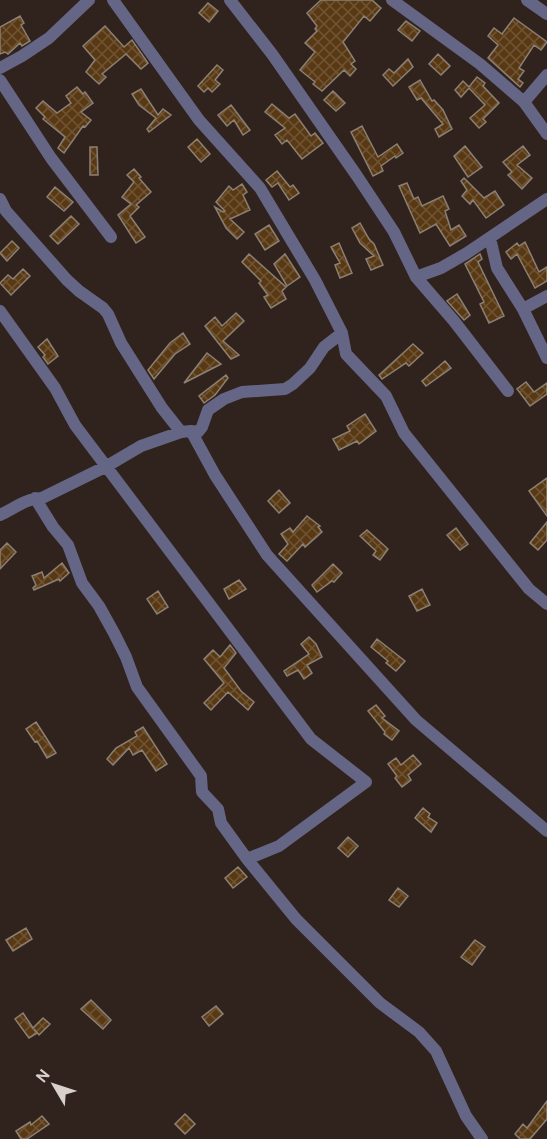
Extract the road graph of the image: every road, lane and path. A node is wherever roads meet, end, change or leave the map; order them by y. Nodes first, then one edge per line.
1 (89, 0) edge
2 (112, 0) edge
3 (230, 0) edge
4 (392, 0) edge
5 (527, 0) edge
6 (547, 14) edge
7 (0, 68) edge
8 (547, 75) edge
9 (0, 80) edge
10 (524, 102) junction
11 (547, 134) edge
12 (0, 199) edge
13 (547, 199) edge
14 (111, 237) dead end
15 (490, 238) junction
16 (416, 278) junction
17 (547, 296) edge
18 (523, 309) junction
19 (0, 311) edge
20 (342, 333) junction
21 (547, 358) edge
22 (508, 391) dead end
23 (186, 432) junction
24 (106, 466) junction
25 (35, 498) junction
26 (0, 515) edge
27 (547, 604) edge
28 (547, 831) edge
29 (247, 859) junction
30 (482, 1139) edge

1 - 7 street
2 - 20 street
3 - 16 street
4 - 10 street
5 - 6 street
8 - 10 street
9 - 14 street
10 - 11 street
12 - 23 street
13 - 15 street
15 - 16 street
15 - 18 street
16 - 22 street
17 - 18 street
18 - 21 street
19 - 24 street
20 - 23 street
20 - 27 street
23 - 24 street
23 - 28 street
24 - 25 street
24 - 29 street
25 - 26 street
25 - 29 street
29 - 30 street

